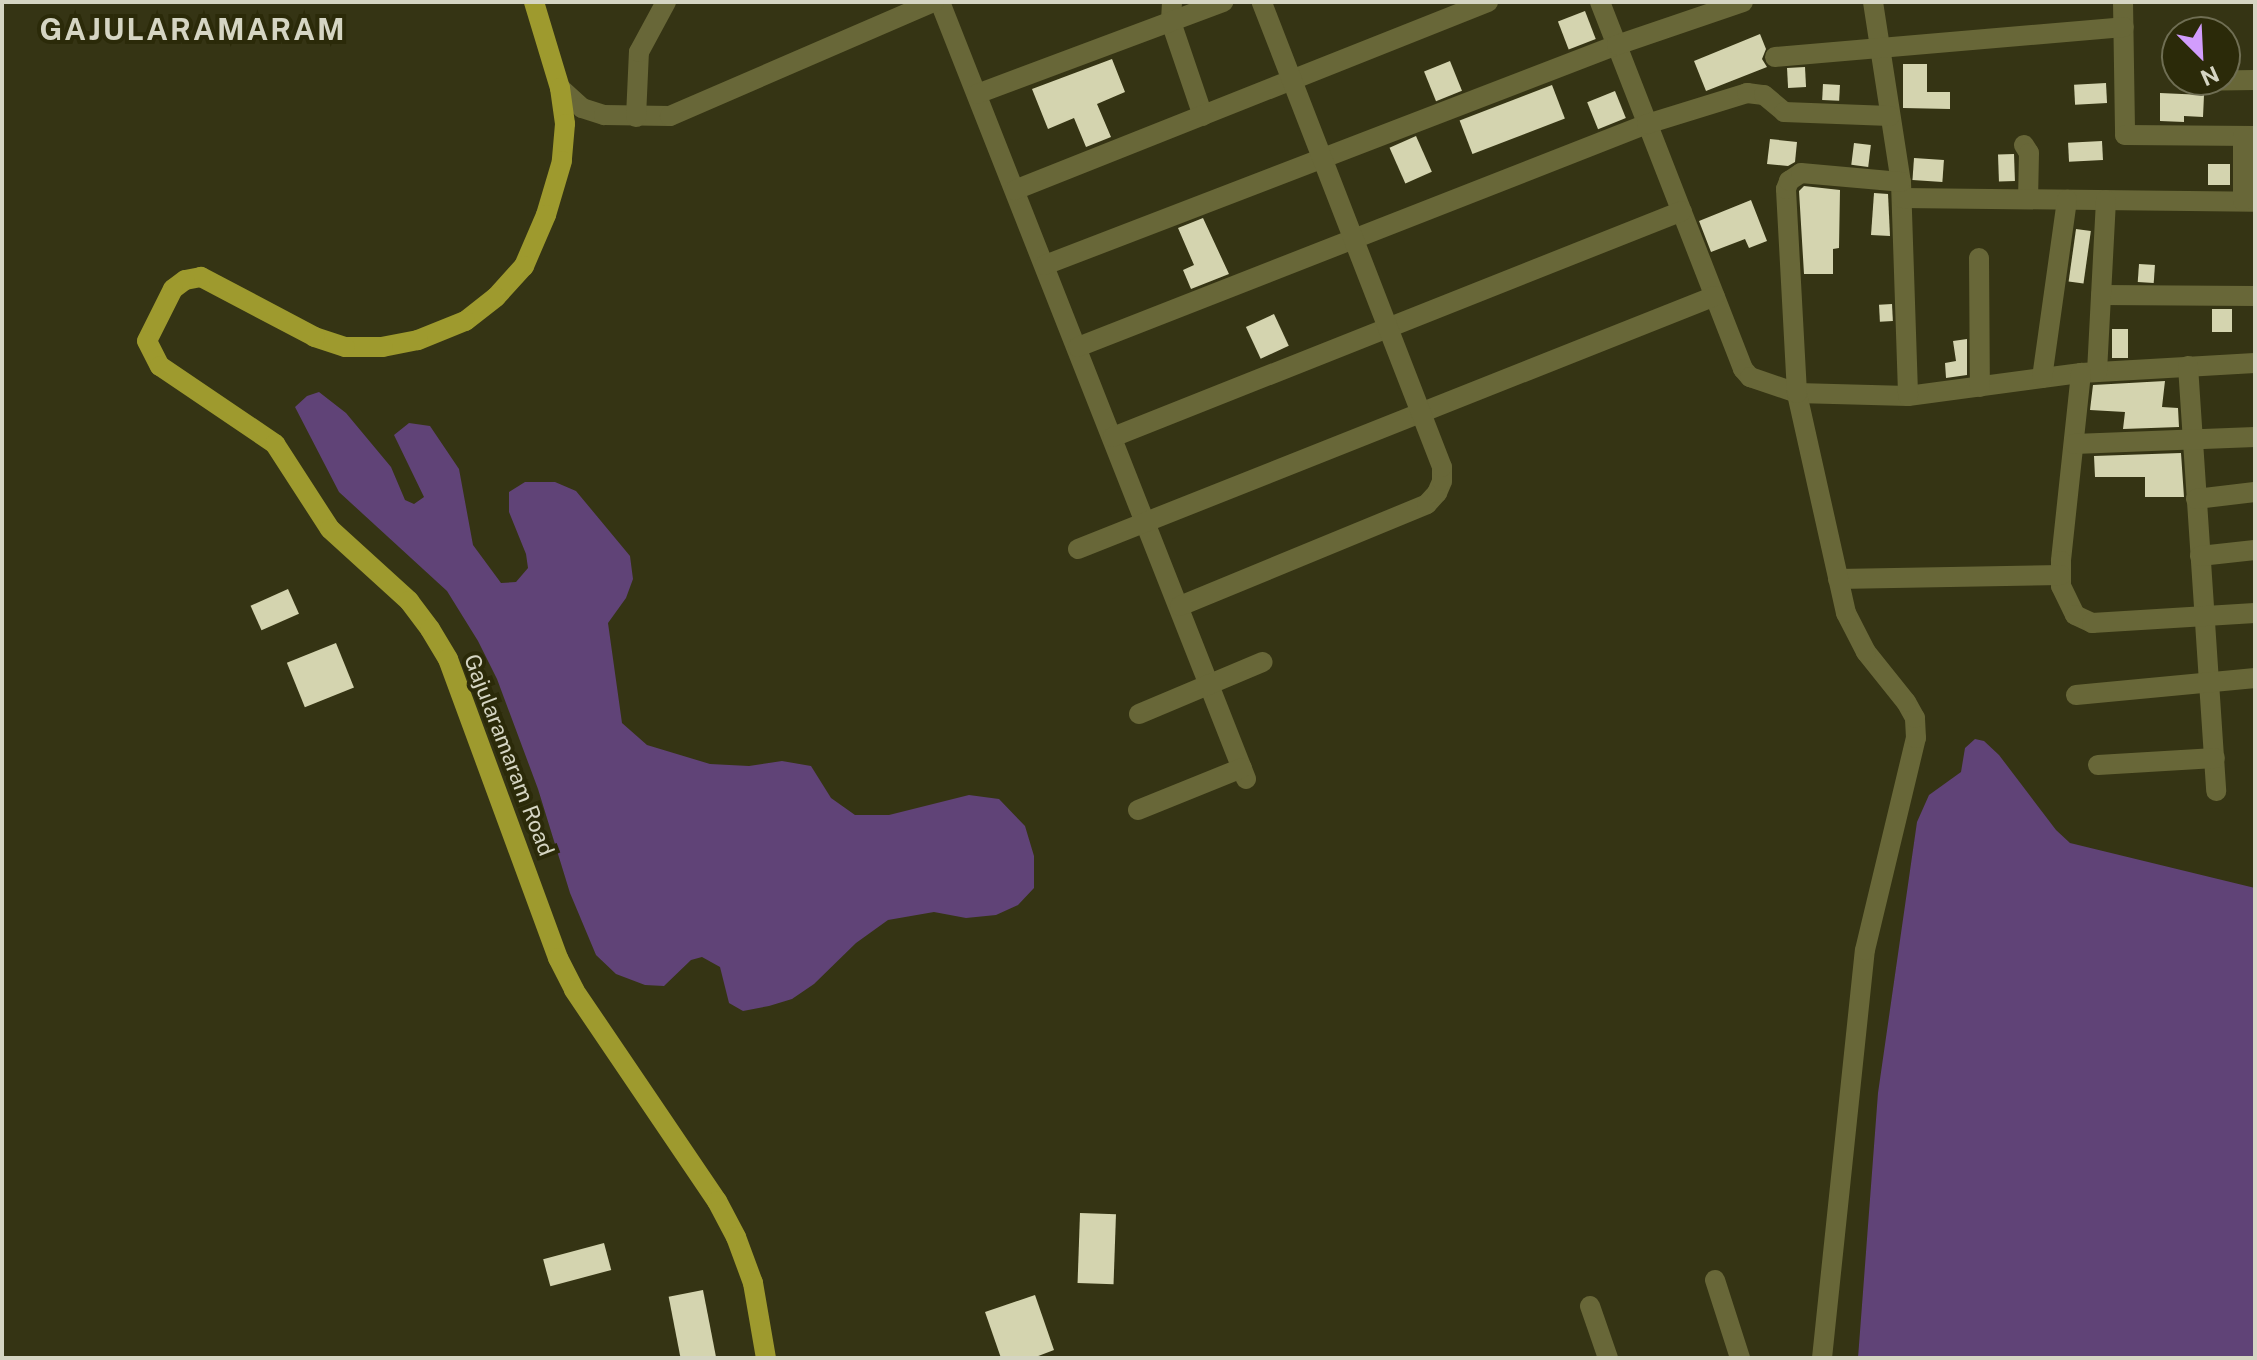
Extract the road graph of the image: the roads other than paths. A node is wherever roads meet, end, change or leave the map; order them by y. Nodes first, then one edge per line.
1 (534, 2) edge
2 (666, 2) edge
3 (934, 2) edge
4 (940, 2) edge
5 (1223, 2) edge
6 (1262, 2) edge
7 (1488, 2) edge
8 (1600, 2) edge
9 (1743, 2) edge
10 (1873, 2) edge
11 (2123, 2) edge
12 (1171, 12) edge
13 (2124, 27) junction
14 (1617, 45) junction
15 (1880, 47) junction
16 (1775, 57) dead end
17 (1292, 80) junction
18 (560, 88) junction
19 (977, 94) junction
20 (1203, 116) junction
21 (1890, 116) junction
22 (636, 117) junction
23 (1647, 124) junction
24 (2249, 136) edge
25 (2024, 145) dead end
26 (1323, 158) junction
27 (1015, 190) junction
28 (1901, 190) junction
29 (2028, 199) junction
30 (2067, 200) junction
31 (2106, 200) junction
32 (2249, 202) edge
33 (1682, 211) junction
34 (1354, 239) junction
35 (1979, 258) dead end
36 (1045, 265) junction
37 (2101, 295) junction
38 (1715, 296) junction
39 (2255, 296) edge
40 (1388, 327) junction
41 (1078, 347) junction
42 (2255, 363) edge
43 (2188, 366) junction
44 (2089, 372) junction
45 (2042, 378) junction
46 (1980, 387) junction
47 (1797, 393) junction
48 (1908, 396) junction
49 (1421, 412) junction
50 (1113, 437) junction
51 (2255, 437) edge
52 (2191, 441) junction
53 (2074, 444) junction
54 (2255, 492) edge
55 (2196, 499) junction
56 (1146, 520) junction
57 (1078, 549) dead end
58 (2255, 550) edge
59 (2200, 556) junction
60 (2061, 575) junction
61 (1838, 579) junction
62 (1180, 606) junction
63 (2255, 613) edge
64 (2204, 617) junction
65 (1263, 662) dead end
66 (2255, 678) edge
67 (1209, 682) junction
68 (2209, 682) junction
69 (2076, 695) dead end
70 (1139, 714) dead end
71 (2215, 758) junction
72 (2098, 765) dead end
73 (2216, 791) dead end
74 (1138, 810) dead end
75 (1715, 1280) dead end
76 (1590, 1306) dead end
77 (766, 1358) edge
78 (1608, 1358) edge
79 (1740, 1358) edge
80 (1822, 1358) edge

1 - 18 main road, Gajularamaram Road
2 - 22 street
3 - 22 street
4 - 19 street
5 - 12 street
6 - 17 street
7 - 17 street
8 - 14 street
9 - 14 street
10 - 15 street
11 - 13 street
12 - 19 street
12 - 20 street
13 - 15 street
13 - 24 street
14 - 23 street
14 - 26 street
15 - 16 street
15 - 21 street
17 - 20 street
17 - 26 street
18 - 22 street
18 - 77 main road, Gajularamaram Road
19 - 27 street
20 - 27 street
21 - 23 street
21 - 28 street
23 - 33 street
23 - 34 street
24 - 32 street
25 - 29 street
26 - 34 street
26 - 36 street
27 - 36 street
28 - 29 street
28 - 47 street
28 - 48 street
29 - 30 street
30 - 31 street
30 - 45 street
31 - 32 street
31 - 37 street
33 - 38 street
33 - 40 street
34 - 40 street
34 - 41 street
35 - 46 street
36 - 41 street
37 - 39 street
37 - 44 street
38 - 47 street
38 - 49 street
40 - 49 street
40 - 50 street
41 - 50 street
42 - 43 street
43 - 44 street
43 - 52 street
44 - 45 street
44 - 53 street
45 - 46 street
46 - 48 street
47 - 48 street
47 - 61 street
49 - 56 street
49 - 62 street
50 - 56 street
51 - 52 street
52 - 53 street
52 - 55 street
53 - 60 street
54 - 55 street
55 - 59 street
56 - 57 street
56 - 62 street
58 - 59 street
59 - 64 street
60 - 61 street
60 - 64 street
61 - 80 street
62 - 67 street
63 - 64 street
64 - 68 street
65 - 67 street
66 - 68 street
67 - 70 street
67 - 74 street
68 - 69 street
68 - 71 street
71 - 72 street
71 - 73 street
75 - 79 street
76 - 78 street

